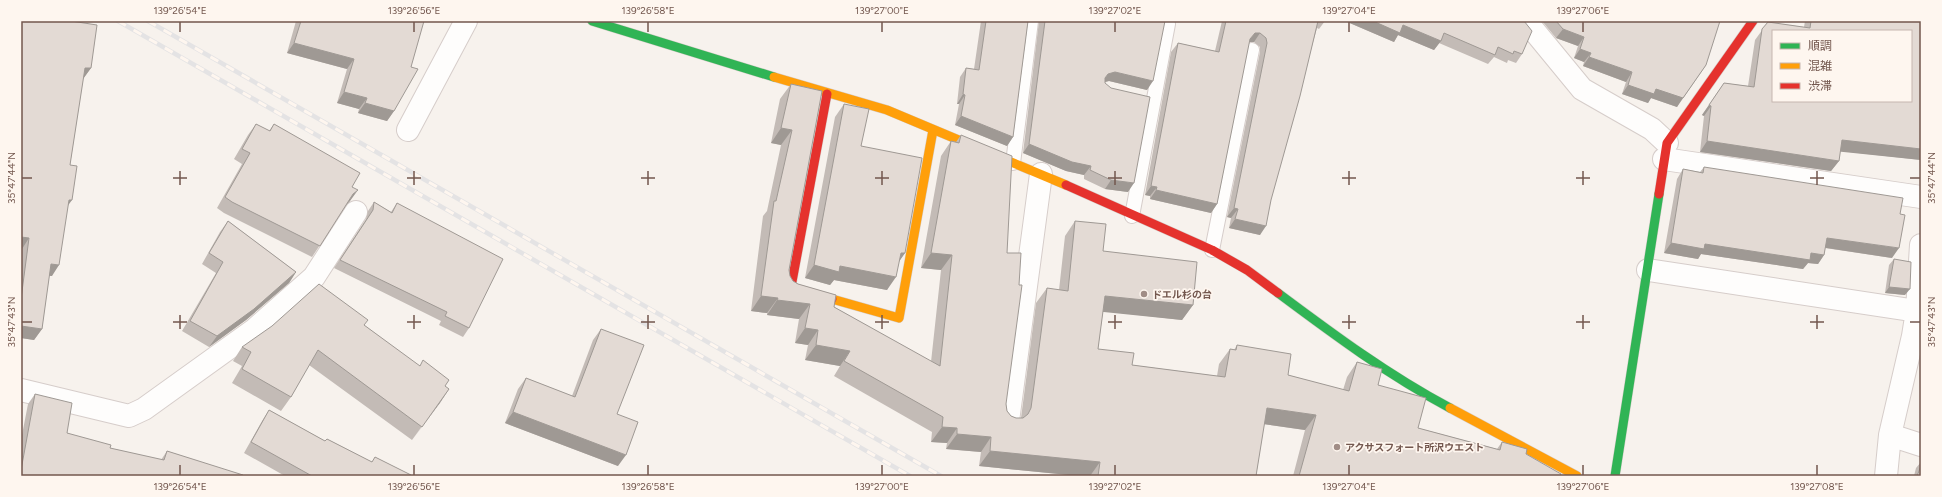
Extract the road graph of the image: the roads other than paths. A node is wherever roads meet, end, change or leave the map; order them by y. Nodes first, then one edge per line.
1 (466, 21) edge
2 (592, 21) edge
3 (1031, 21) edge
4 (1753, 21) edge
5 (1168, 24) dead end
6 (1535, 25) edge
7 (1252, 50) edge
8 (827, 94) junction
9 (1138, 96) edge
10 (1153, 100) junction
11 (408, 130) dead end
12 (933, 130) junction
13 (1666, 151) junction
14 (1013, 163) junction
15 (1041, 174) junction
16 (1921, 197) edge
17 (356, 212) dead end
18 (1132, 216) junction
19 (1921, 245) edge
20 (1212, 250) junction
21 (1648, 270) junction
22 (1917, 311) junction
23 (1917, 337) edge
24 (21, 390) edge
25 (1008, 421) edge
26 (1890, 435) junction
27 (1921, 445) edge
28 (1577, 476) edge
29 (1615, 476) edge
30 (1886, 476) edge

1 - 11 street
2 - 8 street
3 - 14 lane
4 - 13 street
5 - 10 lane
6 - 13 street
7 - 20 lane
8 - 12 street
8 - 12 street
9 - 10 lane
10 - 18 lane
12 - 14 street
13 - 16 street
13 - 21 street
14 - 15 street
15 - 18 street
15 - 25 street
17 - 24 street
18 - 20 street
19 - 22 street
20 - 28 street
21 - 22 street
21 - 29 street
22 - 23 street
23 - 26 street
26 - 27 street
26 - 30 street

